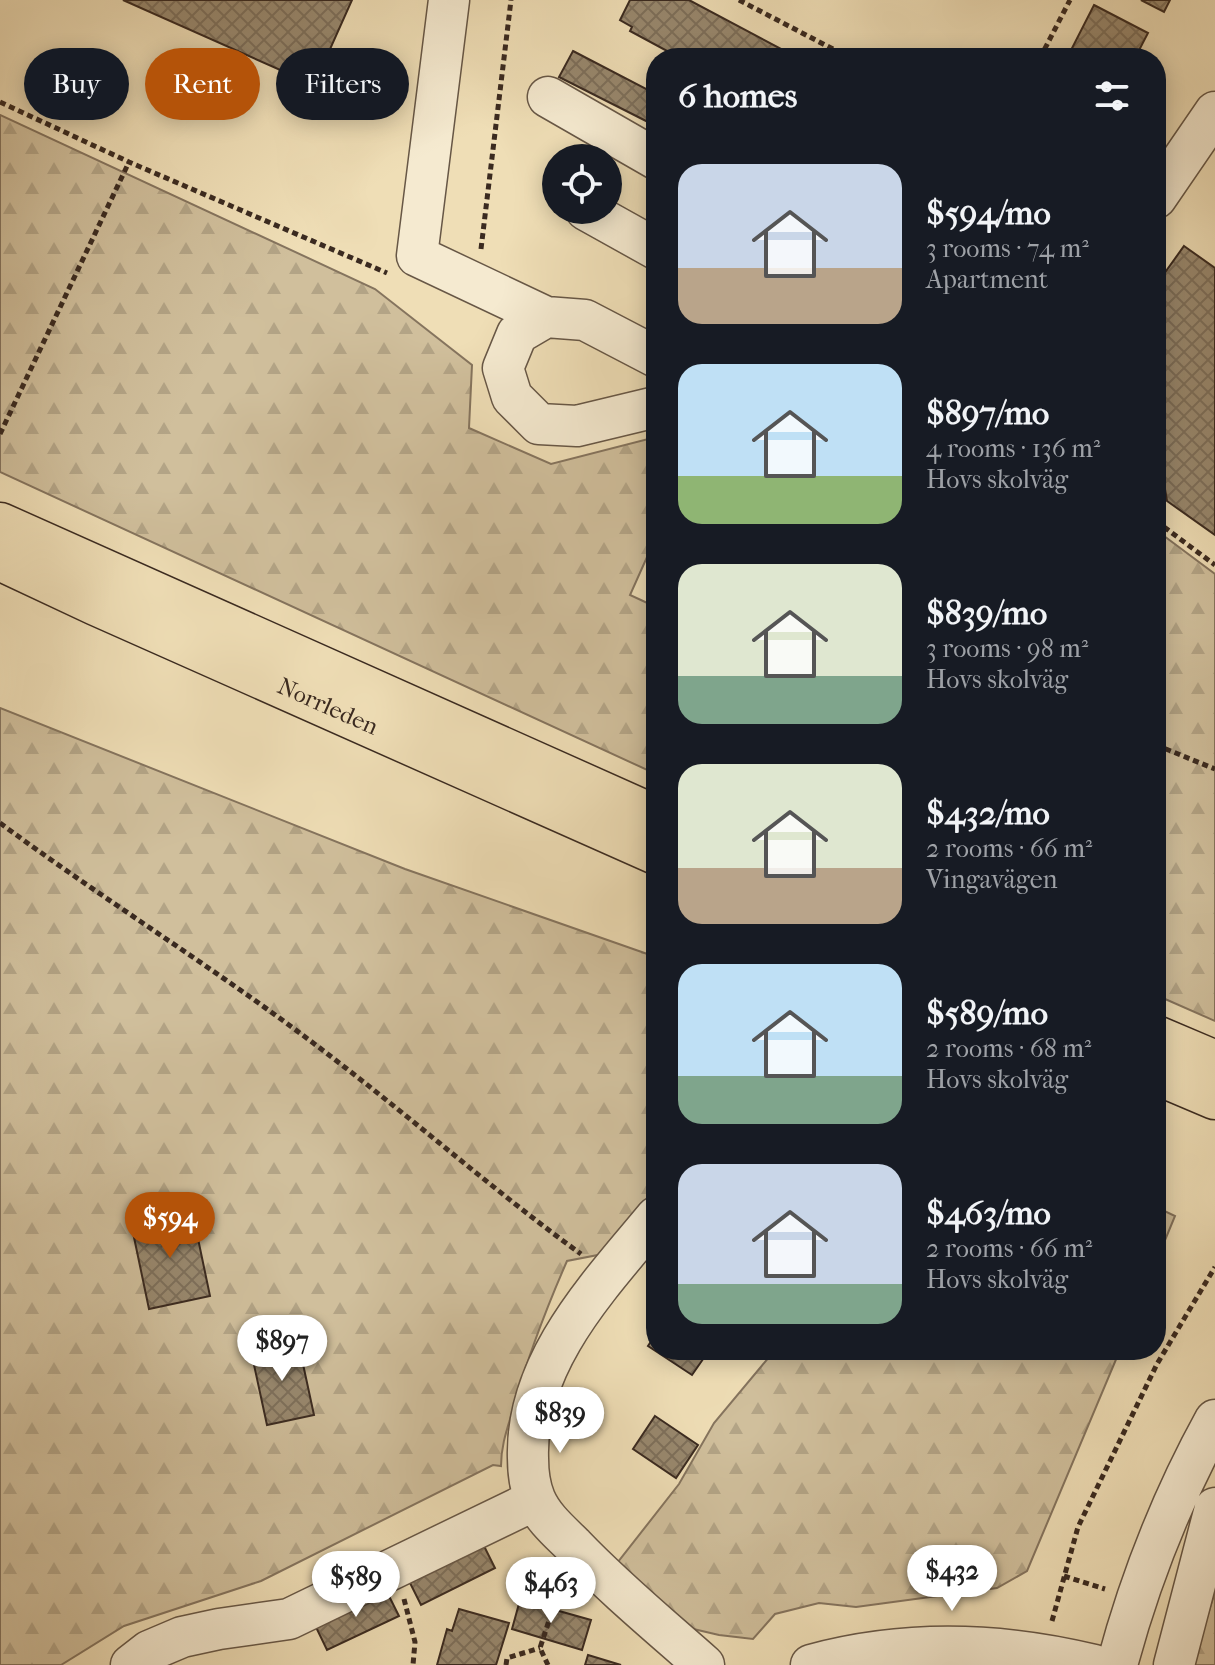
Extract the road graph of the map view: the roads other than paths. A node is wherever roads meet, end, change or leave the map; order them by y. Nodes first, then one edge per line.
1 (449, 0) edge
2 (548, 97) dead end
3 (1215, 112) edge
4 (646, 153) edge
5 (1166, 183) edge
6 (611, 224) edge
7 (646, 243) edge
8 (546, 317) junction
9 (646, 352) edge
10 (646, 409) edge
11 (0, 525) edge
12 (0, 558) edge
13 (646, 814) edge
14 (646, 848) edge
15 (1166, 1042) edge
16 (1215, 1063) edge
17 (1166, 1076) edge
18 (1215, 1097) edge
19 (646, 1229) edge
20 (1215, 1420) edge
21 (535, 1500) junction
22 (1215, 1508) edge
23 (824, 1663) edge
24 (131, 1665) edge
25 (704, 1665) edge
26 (1094, 1665) edge
27 (1117, 1665) edge
28 (1174, 1665) edge

1 - 8 street
2 - 4 street
3 - 5 street
6 - 7 street
8 - 9 street
8 - 10 street
11 - 13 highway, Norrleden
12 - 14 highway, Norrleden
15 - 16 highway
17 - 18 highway
19 - 21 street
20 - 27 street
21 - 24 street
21 - 25 street
22 - 28 street
23 - 26 street

